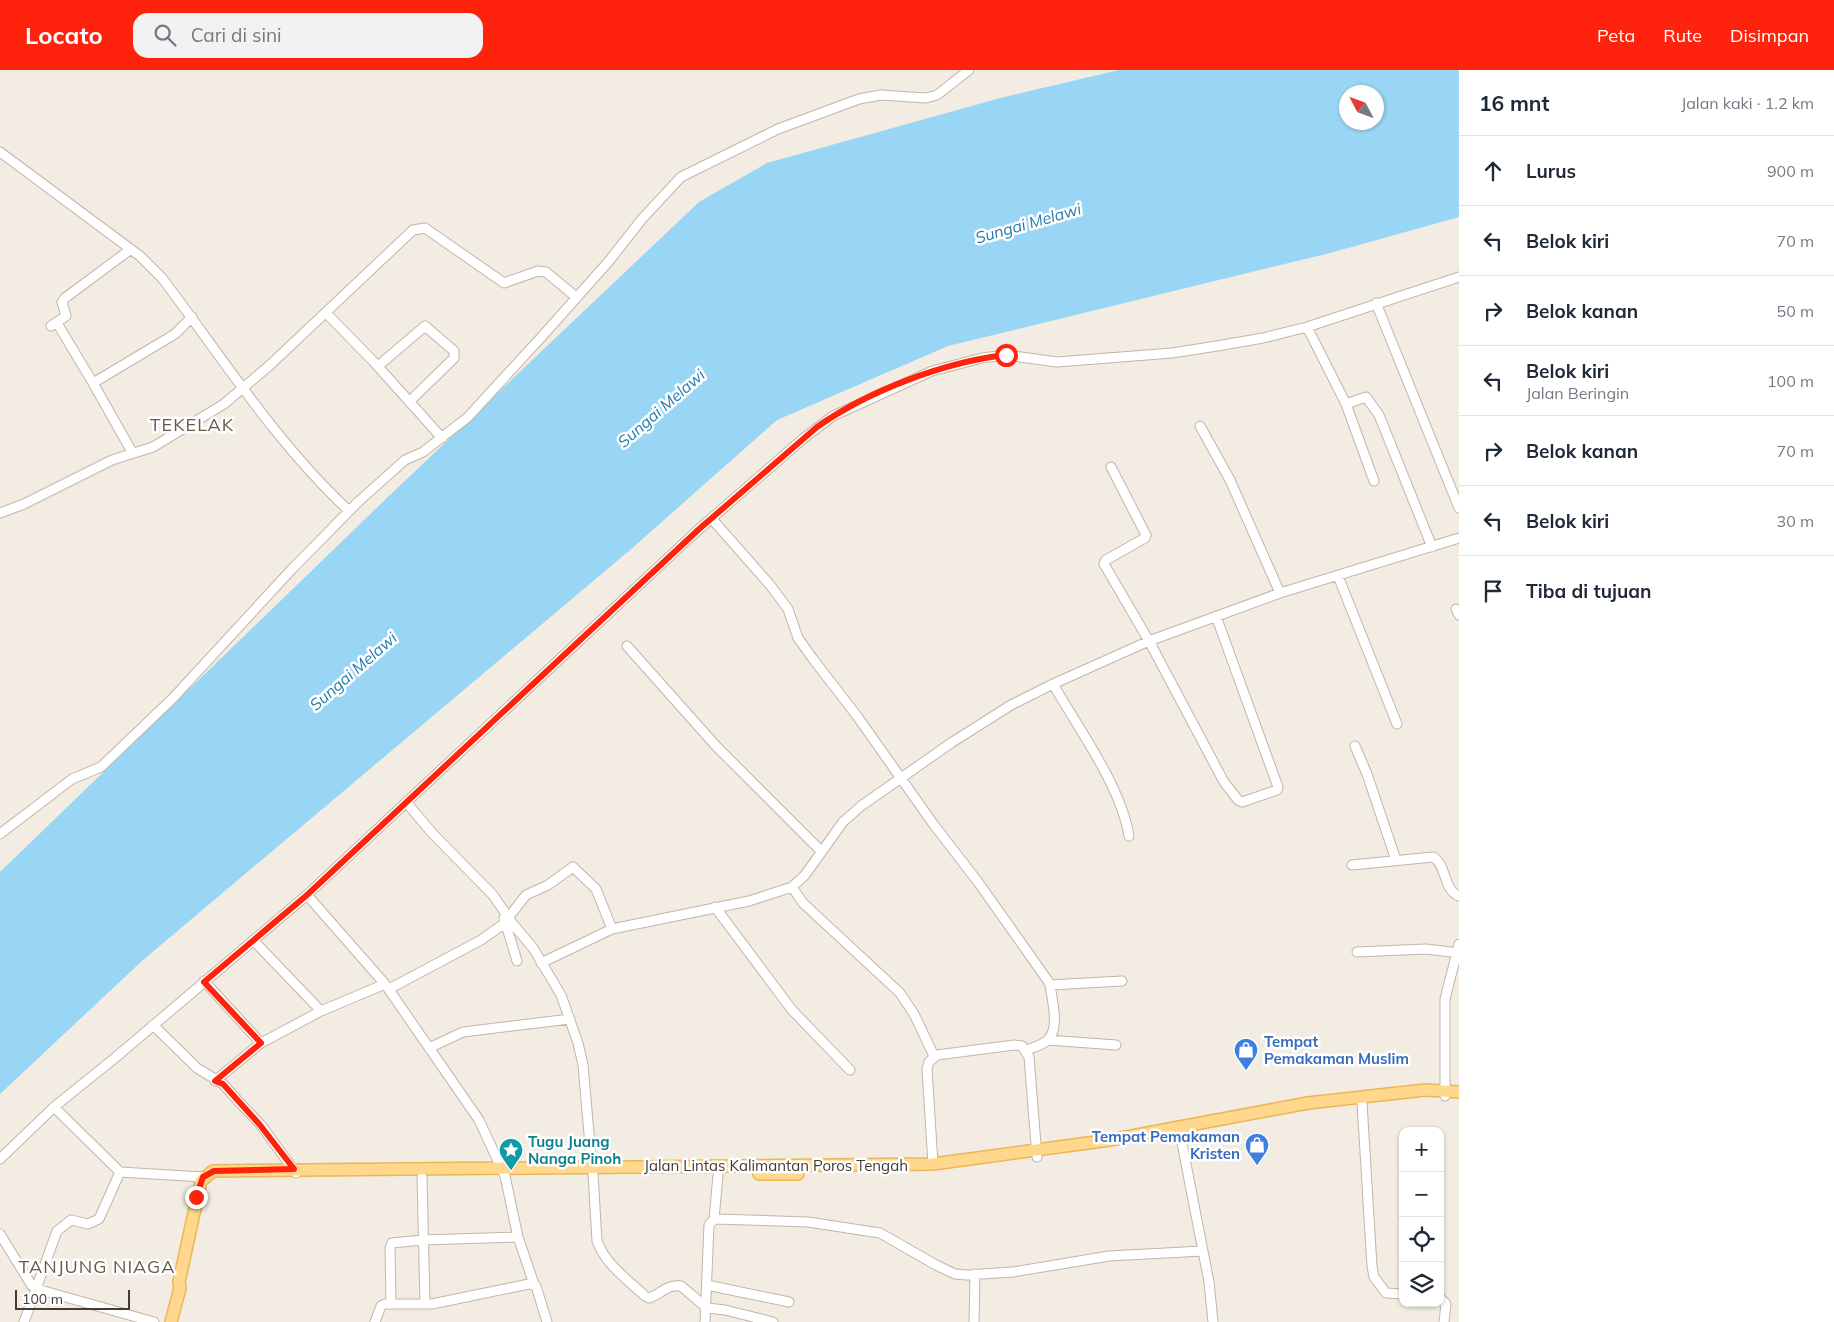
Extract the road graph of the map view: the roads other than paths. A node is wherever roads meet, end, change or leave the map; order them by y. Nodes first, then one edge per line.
1 (969, 70) edge
2 (0, 152) edge
3 (131, 249) junction
4 (1459, 277) edge
5 (576, 297) junction
6 (1376, 303) junction
7 (326, 313) junction
8 (192, 317) junction
9 (1307, 326) junction
10 (378, 366) junction
11 (93, 382) junction
12 (244, 387) junction
13 (410, 401) junction
14 (1346, 404) junction
15 (1200, 426) dead end
16 (442, 438) junction
17 (132, 452) junction
18 (1111, 467) dead end
19 (1374, 481) dead end
20 (1459, 508) edge
21 (349, 511) junction
22 (0, 513) edge
23 (712, 518) junction
24 (1459, 538) edge
25 (1432, 547) junction
26 (1338, 576) junction
27 (1280, 593) junction
28 (1216, 616) junction
29 (1149, 641) junction
30 (627, 646) dead end
31 (1053, 684) junction
32 (1397, 724) dead end
33 (1355, 746) dead end
34 (901, 776) junction
35 (406, 802) junction
36 (0, 834) edge
37 (1130, 836) dead end
38 (822, 851) junction
39 (1396, 860) junction
40 (1352, 865) dead end
41 (792, 887) junction
42 (307, 895) junction
43 (1459, 896) edge
44 (715, 908) junction
45 (508, 923) junction
46 (612, 929) junction
47 (253, 940) junction
48 (1458, 950) edge
49 (1357, 952) dead end
50 (517, 961) dead end
51 (541, 963) junction
52 (1122, 981) dead end
53 (204, 982) junction
54 (387, 986) junction
55 (1050, 986) junction
56 (321, 1011) junction
57 (570, 1019) junction
58 (153, 1025) junction
59 (1048, 1040) junction
60 (261, 1043) junction
61 (1116, 1045) dead end
62 (429, 1048) junction
63 (1026, 1050) junction
64 (934, 1056) junction
65 (850, 1070) dead end
66 (219, 1083) junction
67 (1459, 1092) edge
68 (1446, 1093) junction
69 (1459, 1098) edge
70 (1362, 1103) junction
71 (54, 1107) junction
72 (1180, 1133) junction
73 (1037, 1154) junction
74 (0, 1159) edge
75 (933, 1164) junction
76 (593, 1171) junction
77 (120, 1172) junction
78 (296, 1172) junction
79 (504, 1173) junction
80 (718, 1175) junction
81 (422, 1176) junction
82 (203, 1177) junction
83 (714, 1219) junction
84 (0, 1234) edge
85 (518, 1237) junction
86 (422, 1240) junction
87 (1203, 1251) junction
88 (975, 1274) junction
89 (534, 1284) junction
90 (707, 1285) junction
91 (180, 1288) junction
92 (37, 1289) junction
93 (1399, 1294) edge
94 (789, 1302) dead end
95 (1444, 1302) edge
96 (391, 1303) junction
97 (425, 1304) junction
98 (707, 1308) junction
99 (24, 1322) edge
100 (154, 1322) edge
101 (171, 1322) edge
102 (375, 1322) edge
103 (547, 1322) edge
104 (705, 1322) edge
105 (773, 1322) edge
106 (974, 1322) edge
107 (1213, 1322) edge
108 (1444, 1322) edge

1 - 5 street
2 - 3 street
3 - 8 street
3 - 11 street
4 - 6 street
5 - 7 street
5 - 16 street
6 - 9 street
6 - 20 street
7 - 10 street
7 - 12 street
8 - 11 street
8 - 12 street
9 - 14 street
9 - 23 street
10 - 13 street
10 - 13 street
11 - 17 street
12 - 17 street
12 - 21 street
13 - 16 street
14 - 19 street
14 - 25 street
15 - 27 street
16 - 21 street
17 - 22 street
18 - 29 street
21 - 36 street
23 - 34 street
23 - 35 street
24 - 25 street
25 - 26 street
26 - 27 street
26 - 32 street
27 - 28 street
28 - 29 street
28 - 29 street
29 - 31 street
30 - 38 street
31 - 34 street
31 - 37 street
33 - 39 street
34 - 38 street
34 - 55 street
35 - 42 street
35 - 45 street
38 - 41 street
39 - 40 street
39 - 43 street
41 - 44 street
41 - 64 street
42 - 47 street
42 - 54 street
44 - 46 street
44 - 65 street
45 - 46 street
45 - 50 street
45 - 51 street
45 - 54 street
46 - 51 street
47 - 53 street
47 - 56 street
48 - 49 street
48 - 68 street
51 - 57 street
52 - 55 street
53 - 58 street
53 - 60 street
54 - 56 street
54 - 62 street
55 - 59 street
56 - 60 street
57 - 62 street
57 - 76 street
58 - 66 street
58 - 71 street
59 - 61 street
59 - 63 street
60 - 66 street
62 - 79 street
63 - 64 street
63 - 73 street
64 - 75 street
66 - 78 street
67 - 68 main road, Jalan Lintas Kalimantan Poros Tengah
68 - 69 main road, Jalan Lintas Kalimantan Poros Tengah
68 - 70 main road, Jalan Lintas Kalimantan Poros Tengah
68 - 73 main road, Jalan Lintas Kalimantan Poros Tengah
70 - 72 main road, Jalan Lintas Kalimantan Poros Tengah
70 - 93 street
71 - 74 street
71 - 77 street
72 - 73 main road, Jalan Lintas Kalimantan Poros Tengah
72 - 87 street
73 - 75 main road, Jalan Lintas Kalimantan Poros Tengah
73 - 80 main road, Jalan Lintas Kalimantan Poros Tengah
75 - 76 main road, Jalan Lintas Kalimantan Poros Tengah
76 - 79 main road, Jalan Lintas Kalimantan Poros Tengah
76 - 80 main road, Jalan Lintas Kalimantan Poros Tengah
76 - 98 street
77 - 82 street
77 - 92 street
78 - 79 main road, Jalan Lintas Kalimantan Poros Tengah
78 - 81 main road, Jalan Lintas Kalimantan Poros Tengah
78 - 82 main road, Jalan Lintas Kalimantan Poros Tengah
78 - 91 main road, Jalan Lintas Kalimantan Poros Tengah
79 - 81 main road, Jalan Lintas Kalimantan Poros Tengah
79 - 85 street
80 - 83 street
81 - 86 street
82 - 91 main road, Jalan Lintas Kalimantan Poros Tengah
83 - 88 street
83 - 90 street
84 - 92 street
85 - 86 street
85 - 89 street
86 - 96 street
86 - 97 street
87 - 88 street
87 - 107 street
88 - 106 street
89 - 97 street
89 - 103 street
90 - 94 street
90 - 98 street
91 - 101 main road, Jalan Lintas Kalimantan Poros Tengah
92 - 99 street
92 - 100 street
95 - 108 street
96 - 97 street
96 - 102 street
98 - 104 street
98 - 105 street

